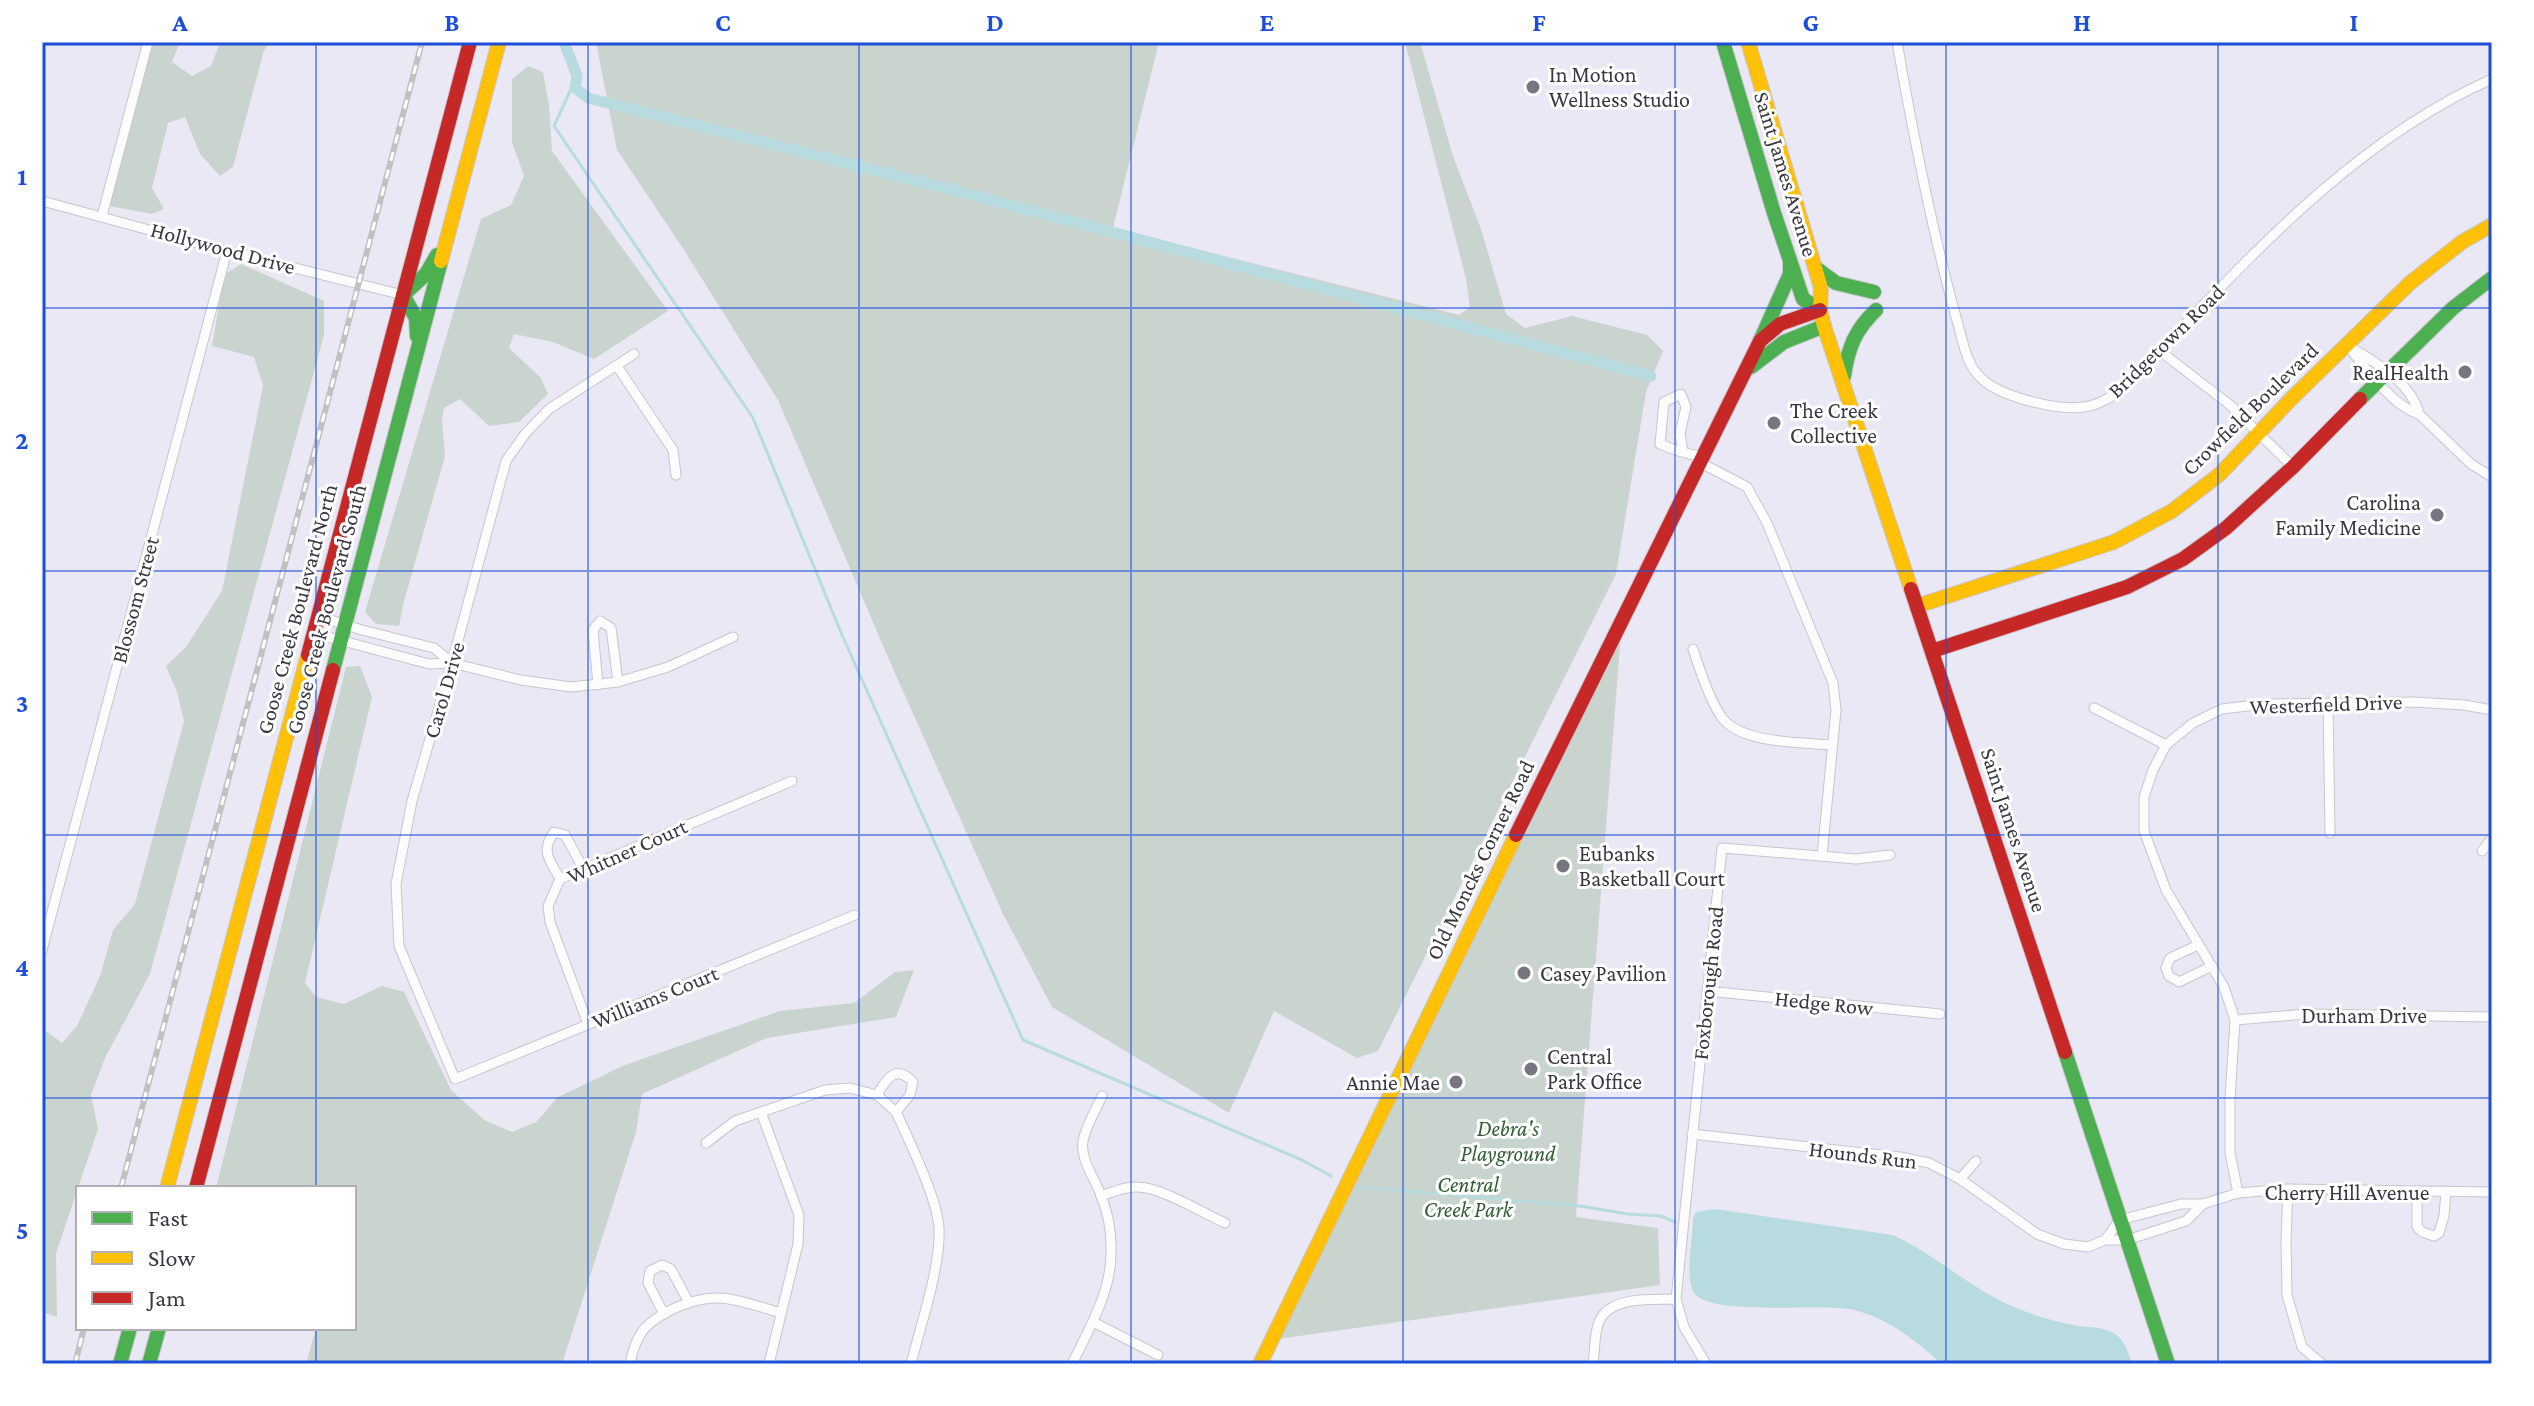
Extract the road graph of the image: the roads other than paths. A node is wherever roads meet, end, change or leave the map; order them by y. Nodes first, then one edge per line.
1 (148, 42) edge
2 (470, 42) edge
3 (499, 42) edge
4 (1723, 42) edge
5 (1748, 42) edge
6 (1897, 42) edge
7 (2492, 79) edge
8 (42, 201) edge
9 (102, 216) junction
10 (2492, 225) edge
11 (448, 235) junction
12 (227, 251) junction
13 (1789, 259) junction
14 (1815, 267) junction
15 (2492, 278) edge
16 (1874, 292) dead end
17 (403, 295) junction
18 (1820, 310) junction
19 (1876, 310) dead end
20 (1824, 326) junction
21 (1760, 341) junction
22 (2347, 345) junction
23 (2160, 351) junction
24 (634, 354) dead end
25 (414, 362) junction
26 (617, 366) junction
27 (1742, 376) junction
28 (2382, 376) junction
29 (1843, 381) junction
30 (2260, 434) junction
31 (1683, 452) junction
32 (1700, 460) junction
33 (2293, 467) junction
34 (676, 475) dead end
35 (2492, 477) edge
36 (1917, 606) junction
37 (318, 616) junction
38 (344, 625) junction
39 (313, 633) junction
40 (733, 637) dead end
41 (340, 641) junction
42 (1693, 649) dead end
43 (1932, 651) junction
44 (452, 663) junction
45 (618, 682) junction
46 (598, 685) junction
47 (2328, 703) junction
48 (2094, 708) dead end
49 (2492, 710) edge
50 (1832, 745) junction
51 (2166, 745) junction
52 (792, 781) dead end
53 (2330, 833) dead end
54 (2492, 838) edge
55 (2482, 851) dead end
56 (1890, 855) dead end
57 (1822, 856) junction
58 (583, 868) junction
59 (560, 879) junction
60 (855, 915) dead end
61 (2198, 945) junction
62 (42, 950) edge
63 (2212, 966) junction
64 (1707, 991) junction
65 (1940, 1014) dead end
66 (2492, 1017) edge
67 (2235, 1020) junction
68 (588, 1024) junction
69 (455, 1079) joint
70 (877, 1095) junction
71 (1102, 1096) dead end
72 (761, 1112) junction
73 (896, 1112) junction
74 (1692, 1134) junction
75 (706, 1143) dead end
76 (1976, 1161) dead end
77 (1960, 1179) junction
78 (168, 1186) edge
79 (197, 1186) edge
80 (2288, 1189) junction
81 (2417, 1191) junction
82 (2446, 1191) junction
83 (2492, 1192) edge
84 (2238, 1193) junction
85 (1101, 1196) junction
86 (2203, 1204) junction
87 (2120, 1220) junction
88 (1225, 1223) dead end
89 (2105, 1240) junction
90 (2127, 1240) junction
91 (1676, 1299) junction
92 (689, 1303) junction
93 (781, 1313) junction
94 (664, 1314) junction
95 (1093, 1322) junction
96 (129, 1330) edge
97 (158, 1330) edge
98 (1158, 1355) dead end
99 (120, 1364) edge
100 (149, 1364) edge
101 (630, 1364) edge
102 (769, 1364) edge
103 (911, 1364) edge
104 (1072, 1364) edge
105 (1260, 1364) edge
106 (1593, 1364) edge
107 (1706, 1364) edge
108 (2168, 1364) edge
109 (2322, 1364) edge

1 - 9 street
2 - 17 main road, Goose Creek Boulevard North
3 - 11 main road, Goose Creek Boulevard South
4 - 13 main road, Saint James Avenue
5 - 14 main road, Saint James Avenue
6 - 23 street, Bridgetown Road
7 - 23 street, Bridgetown Road
8 - 9 street, Hollywood Drive
9 - 12 street, Hollywood Drive
10 - 22 main road, Crowfield Boulevard
11 - 17 main road
11 - 25 main road, Goose Creek Boulevard South
12 - 17 street, Hollywood Drive
12 - 62 street, Blossom Street
13 - 18 main road, Saint James Avenue
13 - 21 main road, Old Moncks Corner Road
14 - 16 main road
14 - 18 main road, Saint James Avenue
15 - 28 main road
17 - 25 main road
17 - 37 main road, Goose Creek Boulevard North
18 - 20 main road, Saint James Avenue
18 - 21 main road
19 - 29 main road
20 - 27 main road
20 - 29 main road, Saint James Avenue
21 - 27 main road, Old Moncks Corner Road
22 - 28 street
22 - 30 main road, Crowfield Boulevard
23 - 30 street
24 - 26 street, Carol Drive
25 - 38 main road, Goose Creek Boulevard South
26 - 34 street
26 - 44 street, Carol Drive
27 - 32 main road, Old Moncks Corner Road
28 - 33 main road
28 - 35 street
29 - 36 main road, Saint James Avenue
30 - 33 street
30 - 36 main road, Crowfield Boulevard
31 - 31 street
31 - 32 street
32 - 50 street
32 - 105 main road, Old Moncks Corner Road
33 - 43 main road
36 - 43 main road, Saint James Avenue
37 - 38 street
37 - 39 main road, Goose Creek Boulevard North
38 - 41 main road, Goose Creek Boulevard South
38 - 44 street
39 - 41 street
39 - 78 main road, Goose Creek Boulevard North
40 - 45 street
41 - 44 street
41 - 79 main road, Goose Creek Boulevard South
42 - 50 street
43 - 87 main road, Saint James Avenue
44 - 46 street
44 - 69 street, Carol Drive
45 - 46 street
45 - 46 street
47 - 49 street, Westerfield Drive
47 - 51 street, Westerfield Drive
47 - 53 street
48 - 51 street
50 - 57 street
51 - 61 street, Westerfield Drive
52 - 58 street, Whitner Court
54 - 55 street
56 - 57 street
57 - 64 street, Foxborough Road
58 - 59 street, Whitner Court
58 - 59 street
59 - 68 street, Whitner Court
60 - 68 street, Williams Court
61 - 63 street, Westerfield Drive
61 - 63 street
63 - 67 street, Westerfield Drive
64 - 65 street, Hedge Row
64 - 74 street, Foxborough Road
66 - 67 street, Durham Drive
67 - 84 street, Westerfield Drive
68 - 69 street, Williams Court
70 - 72 street
70 - 73 street
70 - 73 street
71 - 85 street
72 - 75 street
72 - 93 street
73 - 103 street
74 - 77 street, Hounds Run
74 - 91 street, Foxborough Road
76 - 77 street
77 - 89 street, Hounds Run
80 - 81 street, Cherry Hill Avenue
80 - 84 street, Cherry Hill Avenue
80 - 109 street
81 - 82 street, Cherry Hill Avenue
81 - 82 street
82 - 83 street, Cherry Hill Avenue
84 - 86 street, Cherry Hill Avenue
85 - 88 street
85 - 95 street
86 - 87 street, Cherry Hill Avenue
86 - 90 street, Cherry Hill Avenue
87 - 89 street
87 - 90 main road, Saint James Avenue
89 - 90 street, Hounds Run
90 - 108 main road, Saint James Avenue
91 - 106 street
91 - 107 street, Foxborough Road
92 - 93 street
92 - 94 street
92 - 94 street
93 - 102 street
94 - 101 street
95 - 98 street
95 - 104 street
96 - 99 main road
97 - 100 main road

